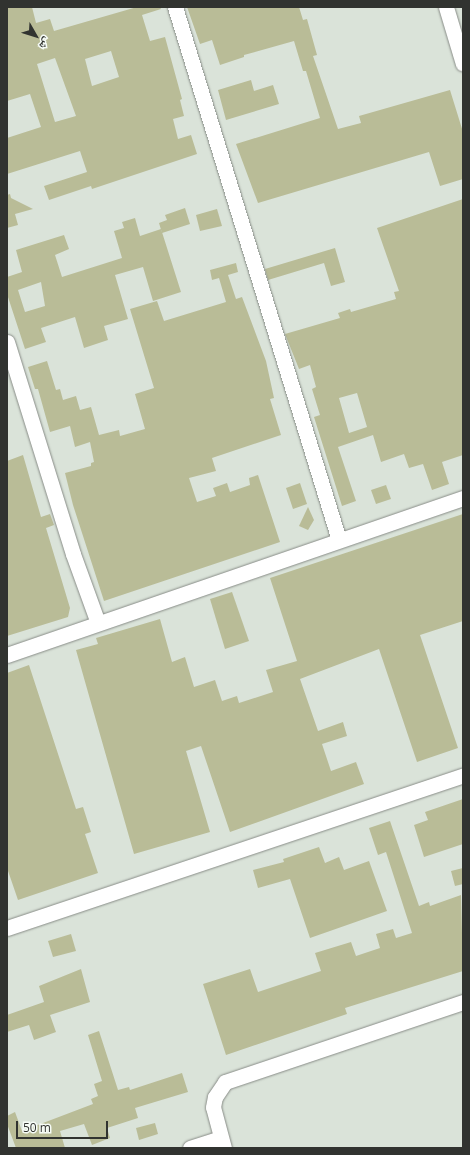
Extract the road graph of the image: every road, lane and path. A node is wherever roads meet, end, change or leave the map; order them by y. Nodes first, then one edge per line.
1 (174, 7) edge
2 (446, 7) edge
3 (463, 64) edge
4 (7, 342) edge
5 (463, 498) edge
6 (338, 540) junction
7 (98, 623) junction
8 (7, 655) edge
9 (463, 775) edge
10 (7, 928) edge
11 (463, 1002) edge
12 (222, 1143) edge
13 (190, 1148) edge

1 - 6 street
2 - 3 street
4 - 7 street
5 - 6 street
6 - 7 street
7 - 8 street
9 - 10 street
11 - 12 street
12 - 13 street

